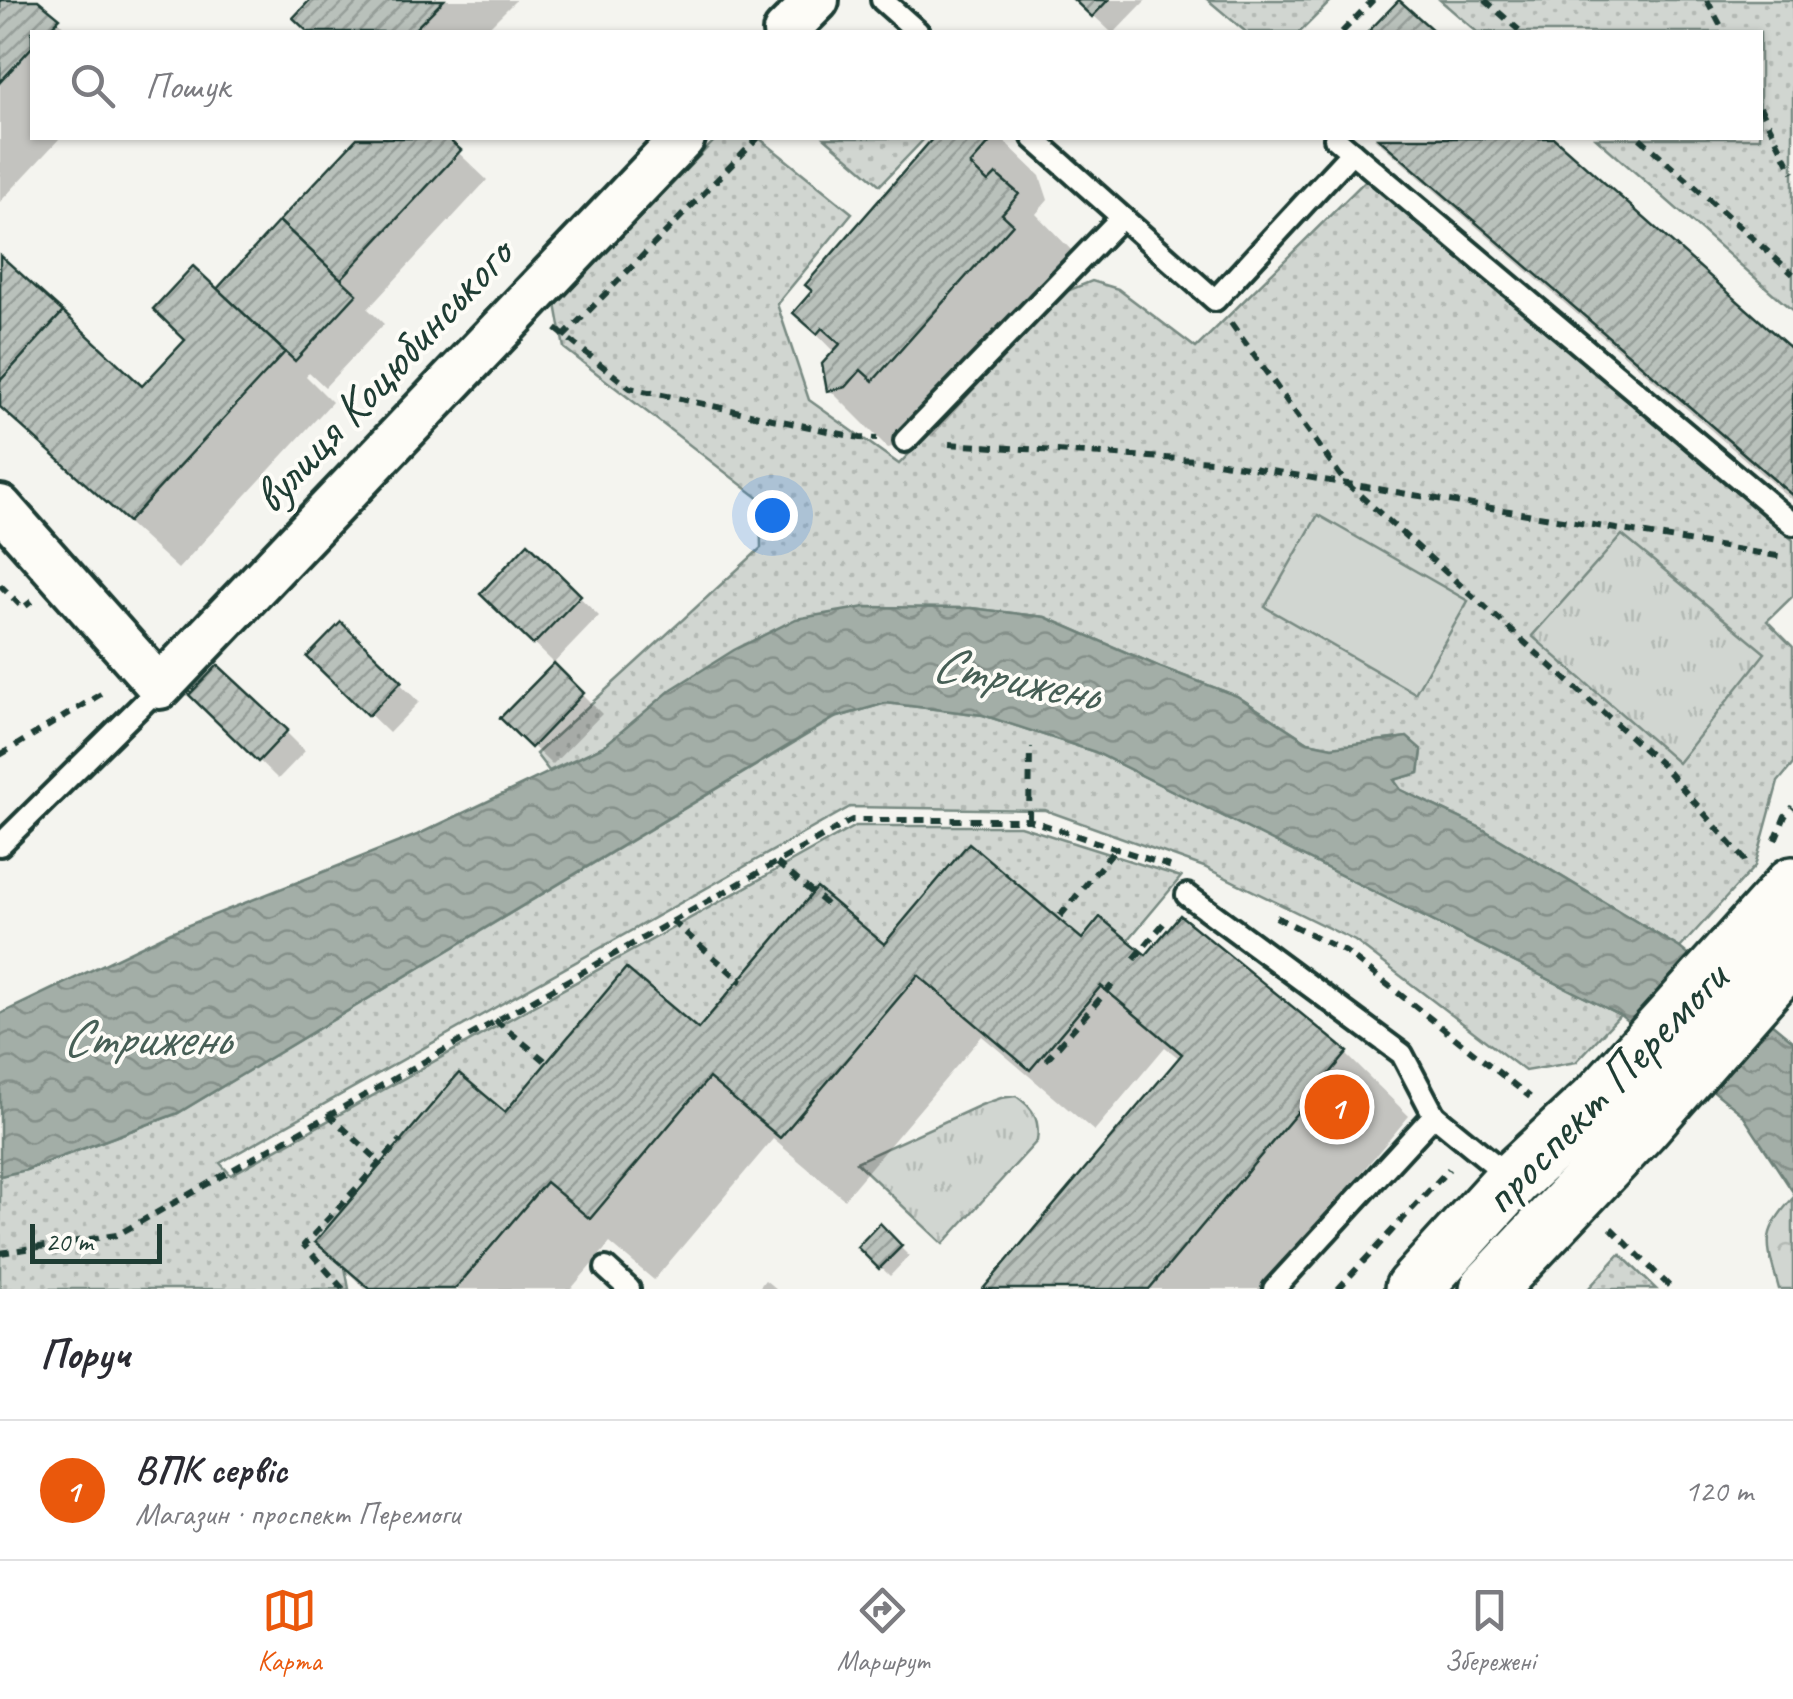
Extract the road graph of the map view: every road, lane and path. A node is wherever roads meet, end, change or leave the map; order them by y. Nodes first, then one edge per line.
1 (817, 0) edge
2 (882, 0) edge
3 (1373, 0) edge
4 (1485, 0) edge
5 (1708, 0) edge
6 (787, 30) edge
7 (916, 30) edge
8 (1344, 30) edge
9 (1519, 30) edge
10 (1723, 30) edge
11 (1763, 113) edge
12 (681, 140) edge
13 (756, 140) edge
14 (1034, 140) edge
15 (1642, 140) edge
16 (1344, 145) edge
17 (1793, 172) edge
18 (1120, 218) junction
19 (1793, 274) edge
20 (527, 299) junction
21 (1215, 300) junction
22 (564, 336) junction
23 (905, 441) junction
24 (1345, 482) junction
25 (0, 507) edge
26 (1793, 524) edge
27 (1793, 559) edge
28 (152, 678) junction
29 (1030, 747) dead end
30 (0, 755) edge
31 (1029, 820) junction
32 (0, 845) edge
33 (1116, 848) junction
34 (776, 862) junction
35 (1186, 871) dead end
36 (1187, 896) dead end
37 (826, 904) dead end
38 (1777, 905) edge
39 (1265, 911) dead end
40 (1060, 916) dead end
41 (672, 921) junction
42 (742, 982) dead end
43 (1112, 985) dead end
44 (495, 1020) junction
45 (1046, 1060) dead end
46 (548, 1063) dead end
47 (1531, 1098) dead end
48 (1621, 1112) junction
49 (328, 1114) junction
50 (1434, 1115) junction
51 (401, 1140) dead end
52 (380, 1162) junction
53 (1512, 1180) junction
54 (1610, 1228) dead end
55 (0, 1253) edge
56 (606, 1268) dead end
57 (342, 1289) edge
58 (629, 1289) edge
59 (1274, 1289) edge
60 (1413, 1289) edge
61 (1488, 1289) edge
62 (1672, 1289) edge

1 - 6 street
2 - 7 lane
3 - 8 path
4 - 9 path
5 - 10 path
11 - 17 path
12 - 20 street, вулиця Коцюбинського
13 - 22 path
14 - 18 lane
15 - 19 path
16 - 21 lane
16 - 26 lane
18 - 21 lane
18 - 23 lane
20 - 22 path
20 - 28 street, вулиця Коцюбинського
21 - 24 path
22 - 23 path
23 - 24 path
24 - 27 path
24 - 38 path
25 - 28 street
28 - 30 path
28 - 32 lane
29 - 31 path
31 - 33 path
31 - 34 path
33 - 35 path
33 - 40 path
34 - 37 path
34 - 41 path
36 - 50 lane
38 - 48 main road, проспект Перемоги
39 - 47 path
41 - 42 path
41 - 44 path
43 - 45 path
44 - 46 path
44 - 49 path
48 - 53 main road, проспект Перемоги
48 - 61 main road, проспект Перемоги
49 - 52 path
49 - 55 path
50 - 53 lane
50 - 59 lane
51 - 52 path
52 - 57 path
53 - 60 main road, проспект Перемоги
54 - 62 path
56 - 58 lane

